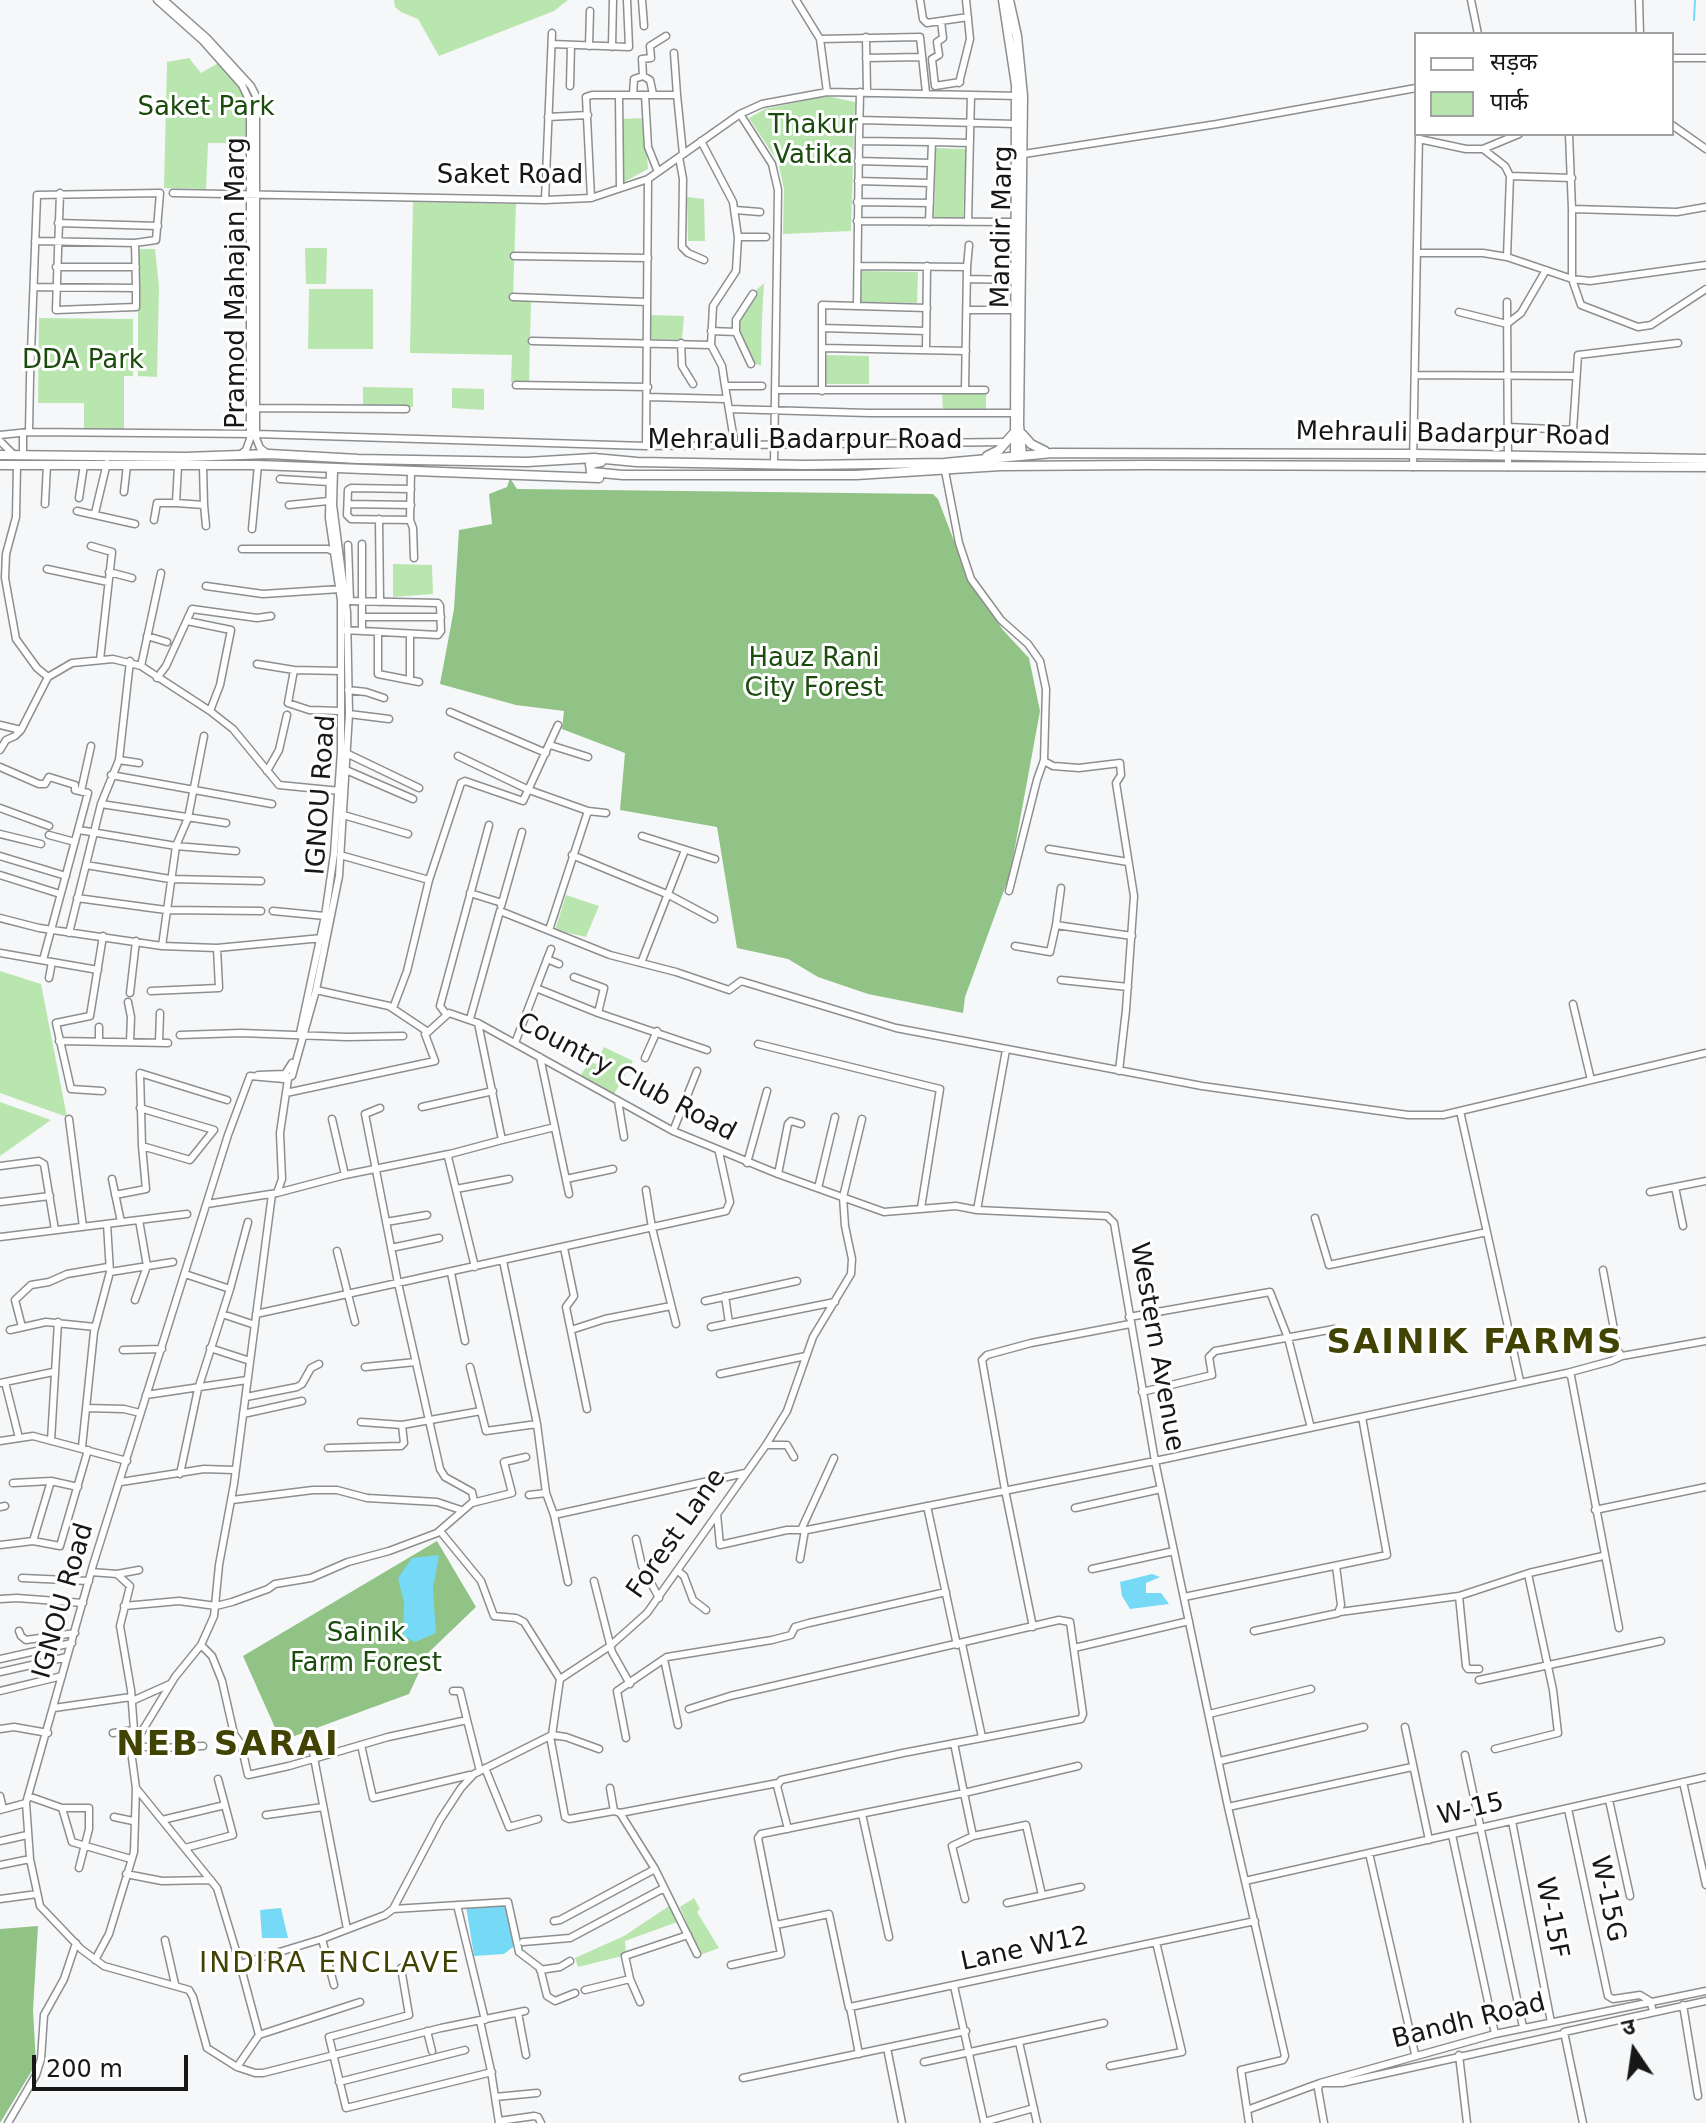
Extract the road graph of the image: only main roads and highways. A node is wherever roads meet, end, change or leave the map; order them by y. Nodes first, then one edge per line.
1 (1006, 0) edge
2 (1020, 96) junction
3 (1019, 425) junction
4 (1014, 434) junction
5 (1053, 453) junction
6 (1154, 453) junction
7 (0, 455) edge
8 (1019, 455) junction
9 (983, 458) junction
10 (18, 459) junction
11 (1706, 459) edge
12 (108, 460) junction
13 (527, 462) junction
14 (637, 462) junction
15 (0, 465) edge
16 (1154, 465) junction
17 (1706, 467) edge
18 (623, 475) junction
19 (542, 477) junction

1 - 2 main road, Mandir Marg
2 - 3 main road, Mandir Marg
2 - 4 main road, Mandir Marg
3 - 5 main road
3 - 8 main road, Mandir Marg
4 - 8 main road, Mandir Marg
4 - 9 main road
5 - 6 main road, Mehrauli Badarpur Road
5 - 8 main road, Mehrauli Badarpur Road
6 - 11 main road, Mehrauli Badarpur Road
6 - 16 main road
7 - 10 main road, Mehrauli Badarpur Road
8 - 9 main road, Mehrauli Badarpur Road
9 - 14 main road, Mehrauli Badarpur Road
10 - 12 main road, Mehrauli Badarpur Road
10 - 12 main road, Mehrauli Badarpur Road
10 - 15 main road, Mehrauli Badarpur Road
12 - 13 main road, Mehrauli Badarpur Road
12 - 19 main road, Mehrauli Badarpur Road
13 - 14 main road, Mehrauli Badarpur Road
13 - 19 main road
14 - 18 main road
16 - 17 main road, Mehrauli Badarpur Road
16 - 18 main road, Mehrauli Badarpur Road
18 - 19 main road, Mehrauli Badarpur Road

